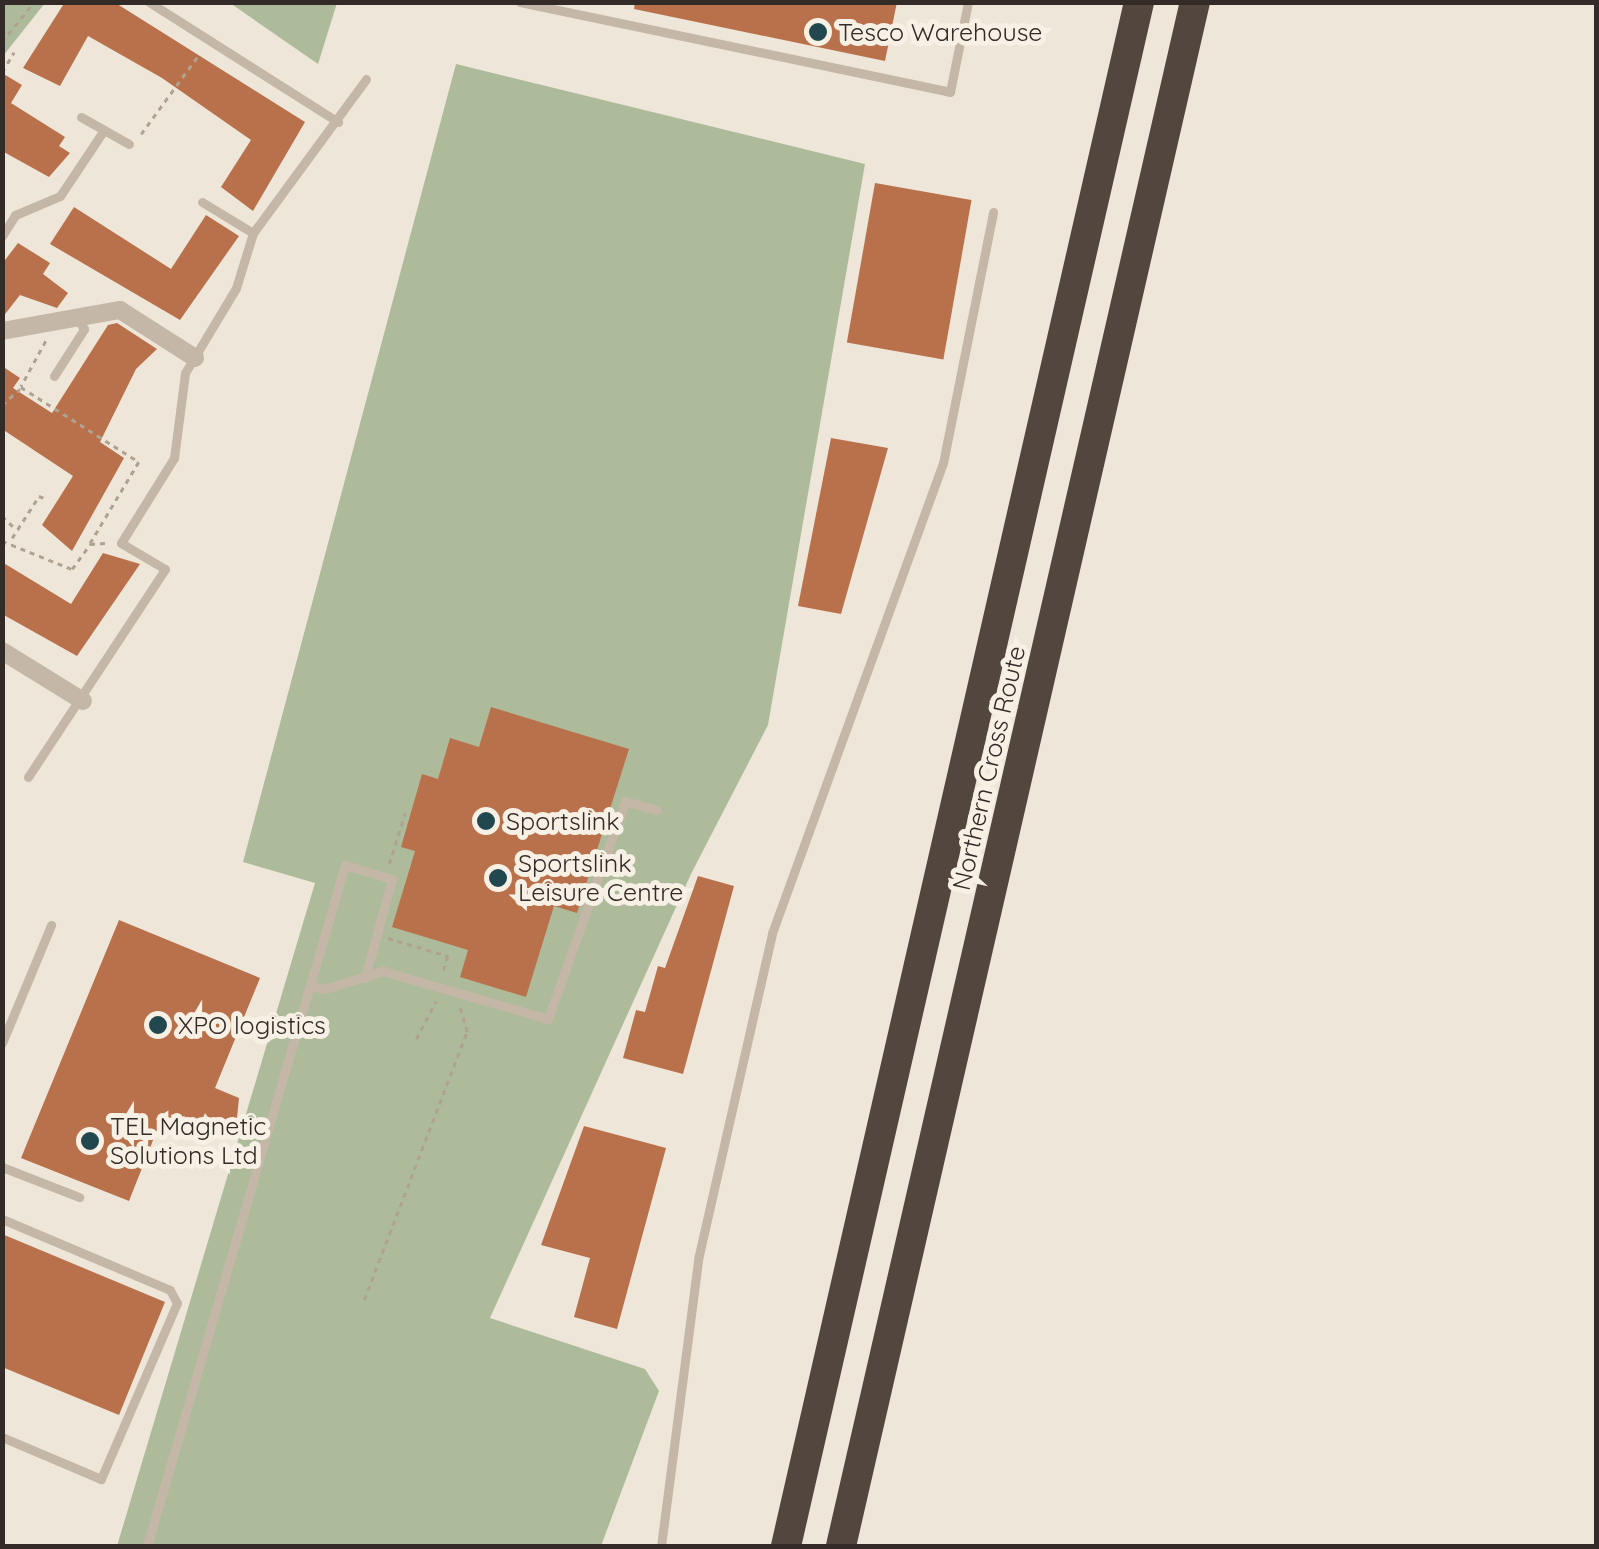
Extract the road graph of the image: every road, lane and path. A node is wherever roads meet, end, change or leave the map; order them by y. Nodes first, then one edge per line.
1 (34, 2) edge
2 (148, 2) edge
3 (520, 2) edge
4 (968, 2) edge
5 (1139, 2) edge
6 (1194, 2) edge
7 (212, 36) junction
8 (2, 42) edge
9 (14, 52) dead end
10 (2, 72) edge
11 (366, 79) dead end
12 (80, 117) dead end
13 (338, 122) junction
14 (104, 130) junction
15 (128, 144) joint
16 (202, 202) dead end
17 (992, 212) dead end
18 (253, 233) junction
19 (2, 236) edge
20 (68, 317) junction
21 (2, 331) edge
22 (195, 358) junction
23 (17, 370) dead end
24 (24, 375) junction
25 (54, 376) dead end
26 (22, 387) junction
27 (2, 404) edge
28 (46, 499) dead end
29 (2, 516) edge
30 (17, 530) junction
31 (12, 539) junction
32 (2, 541) edge
33 (122, 542) junction
34 (90, 544) junction
35 (2, 651) edge
36 (83, 701) junction
37 (28, 777) dead end
38 (658, 810) dead end
39 (405, 813) dead end
40 (385, 877) junction
41 (51, 925) dead end
42 (365, 978) junction
43 (310, 986) junction
44 (436, 998) dead end
45 (2, 1043) edge
46 (2, 1167) edge
47 (80, 1197) dead end
48 (2, 1219) edge
49 (364, 1300) dead end
50 (2, 1437) edge
51 (147, 1546) edge
52 (661, 1546) edge
53 (786, 1546) edge
54 (841, 1546) edge

1 - 8 path
2 - 7 lane
3 - 4 lane
5 - 53 highway, Northern Cross Route
6 - 54 highway, Northern Cross Route
7 - 13 lane
7 - 15 path
9 - 10 path
11 - 13 lane
12 - 14 lane
13 - 18 lane
14 - 15 lane
14 - 19 lane
16 - 18 lane
17 - 52 lane
18 - 22 lane
20 - 21 street
20 - 22 street
20 - 24 path
20 - 25 lane
22 - 33 lane
23 - 24 path
24 - 26 path
26 - 27 path
26 - 34 path
28 - 30 path
29 - 30 path
30 - 31 path
31 - 32 path
31 - 34 path
33 - 34 path
33 - 36 lane
35 - 36 street
36 - 37 lane
38 - 42 lane
39 - 40 path
40 - 42 lane
40 - 43 lane
41 - 45 lane
42 - 43 lane
43 - 51 lane
44 - 49 path
46 - 47 lane
48 - 50 lane

